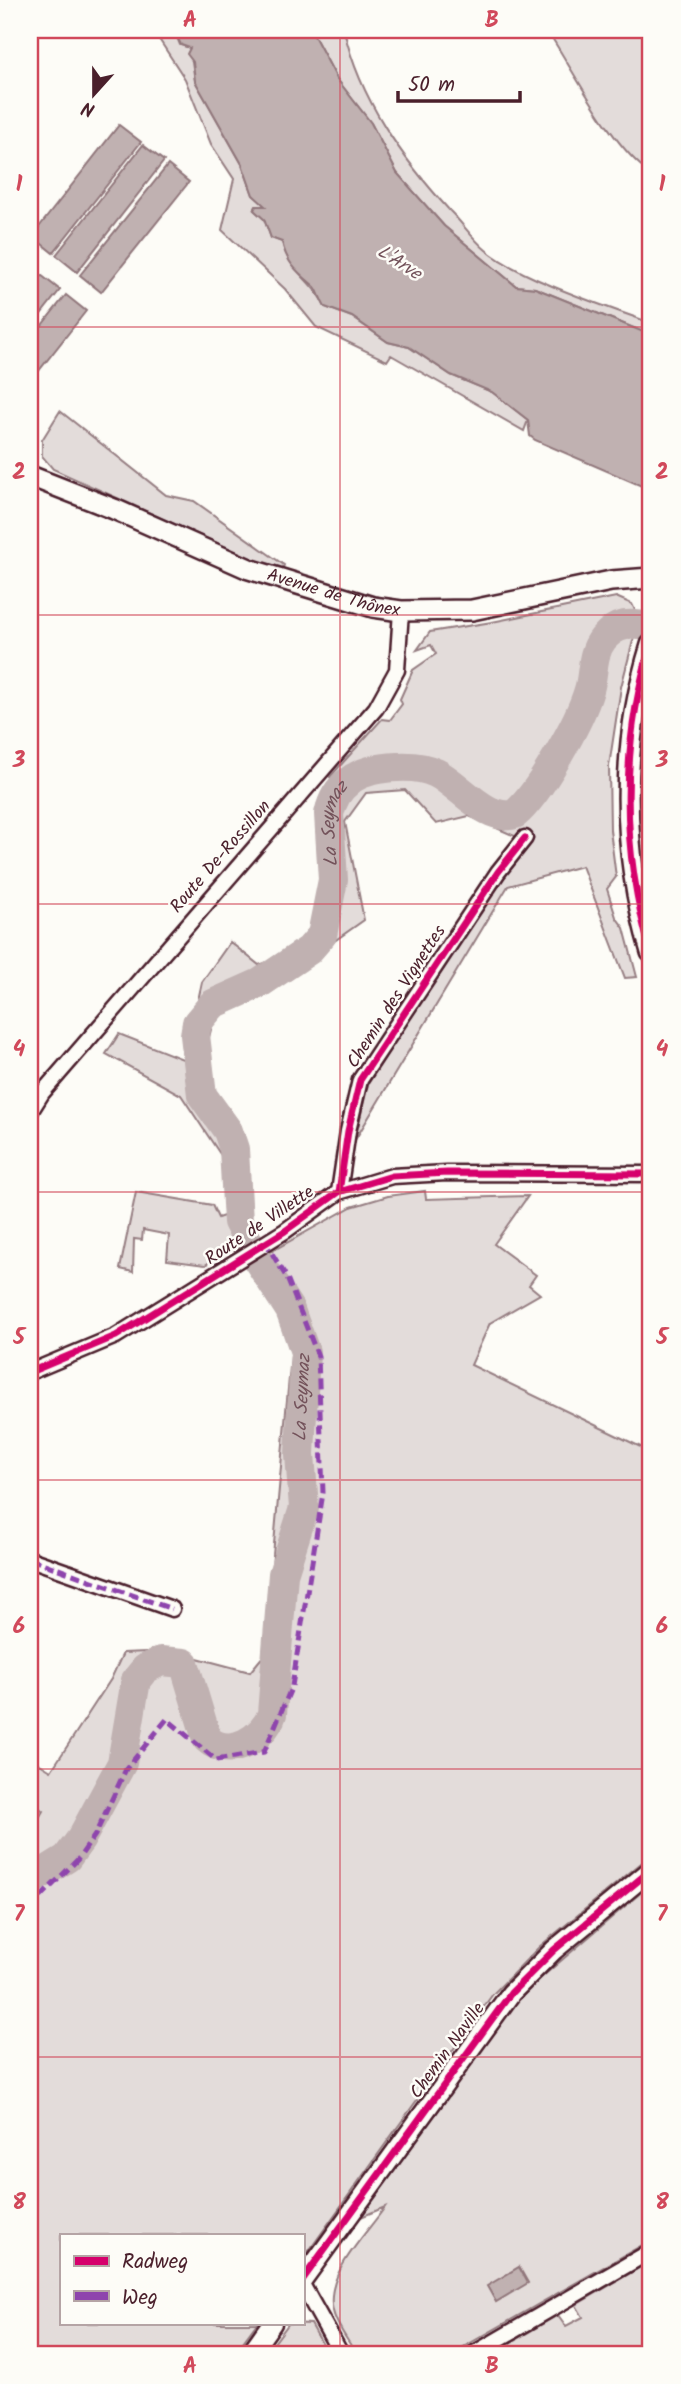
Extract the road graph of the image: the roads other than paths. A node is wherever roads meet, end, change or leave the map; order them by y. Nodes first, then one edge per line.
1 (30, 476) edge
2 (651, 578) edge
3 (401, 611) junction
4 (651, 645) edge
5 (524, 838) dead end
6 (651, 952) edge
7 (30, 1112) edge
8 (651, 1174) edge
9 (339, 1192) junction
10 (30, 1372) edge
11 (30, 1559) edge
12 (172, 1609) dead end
13 (651, 1870) edge
14 (651, 2251) edge
15 (304, 2278) edge
16 (304, 2288) edge
17 (271, 2324) edge
18 (250, 2354) edge
19 (341, 2354) edge
20 (472, 2354) edge

1 - 3 main road, Avenue de Thônex
2 - 3 main road, Avenue de Thônex
3 - 7 street, Route De-Rossillon
4 - 6 main road
5 - 9 street, Chemin des Vignettes
8 - 9 street, Route de Villette
9 - 10 street, Route de Villette
11 - 12 street
13 - 15 street, Chemin Naville
14 - 20 street
16 - 19 street
17 - 18 street

